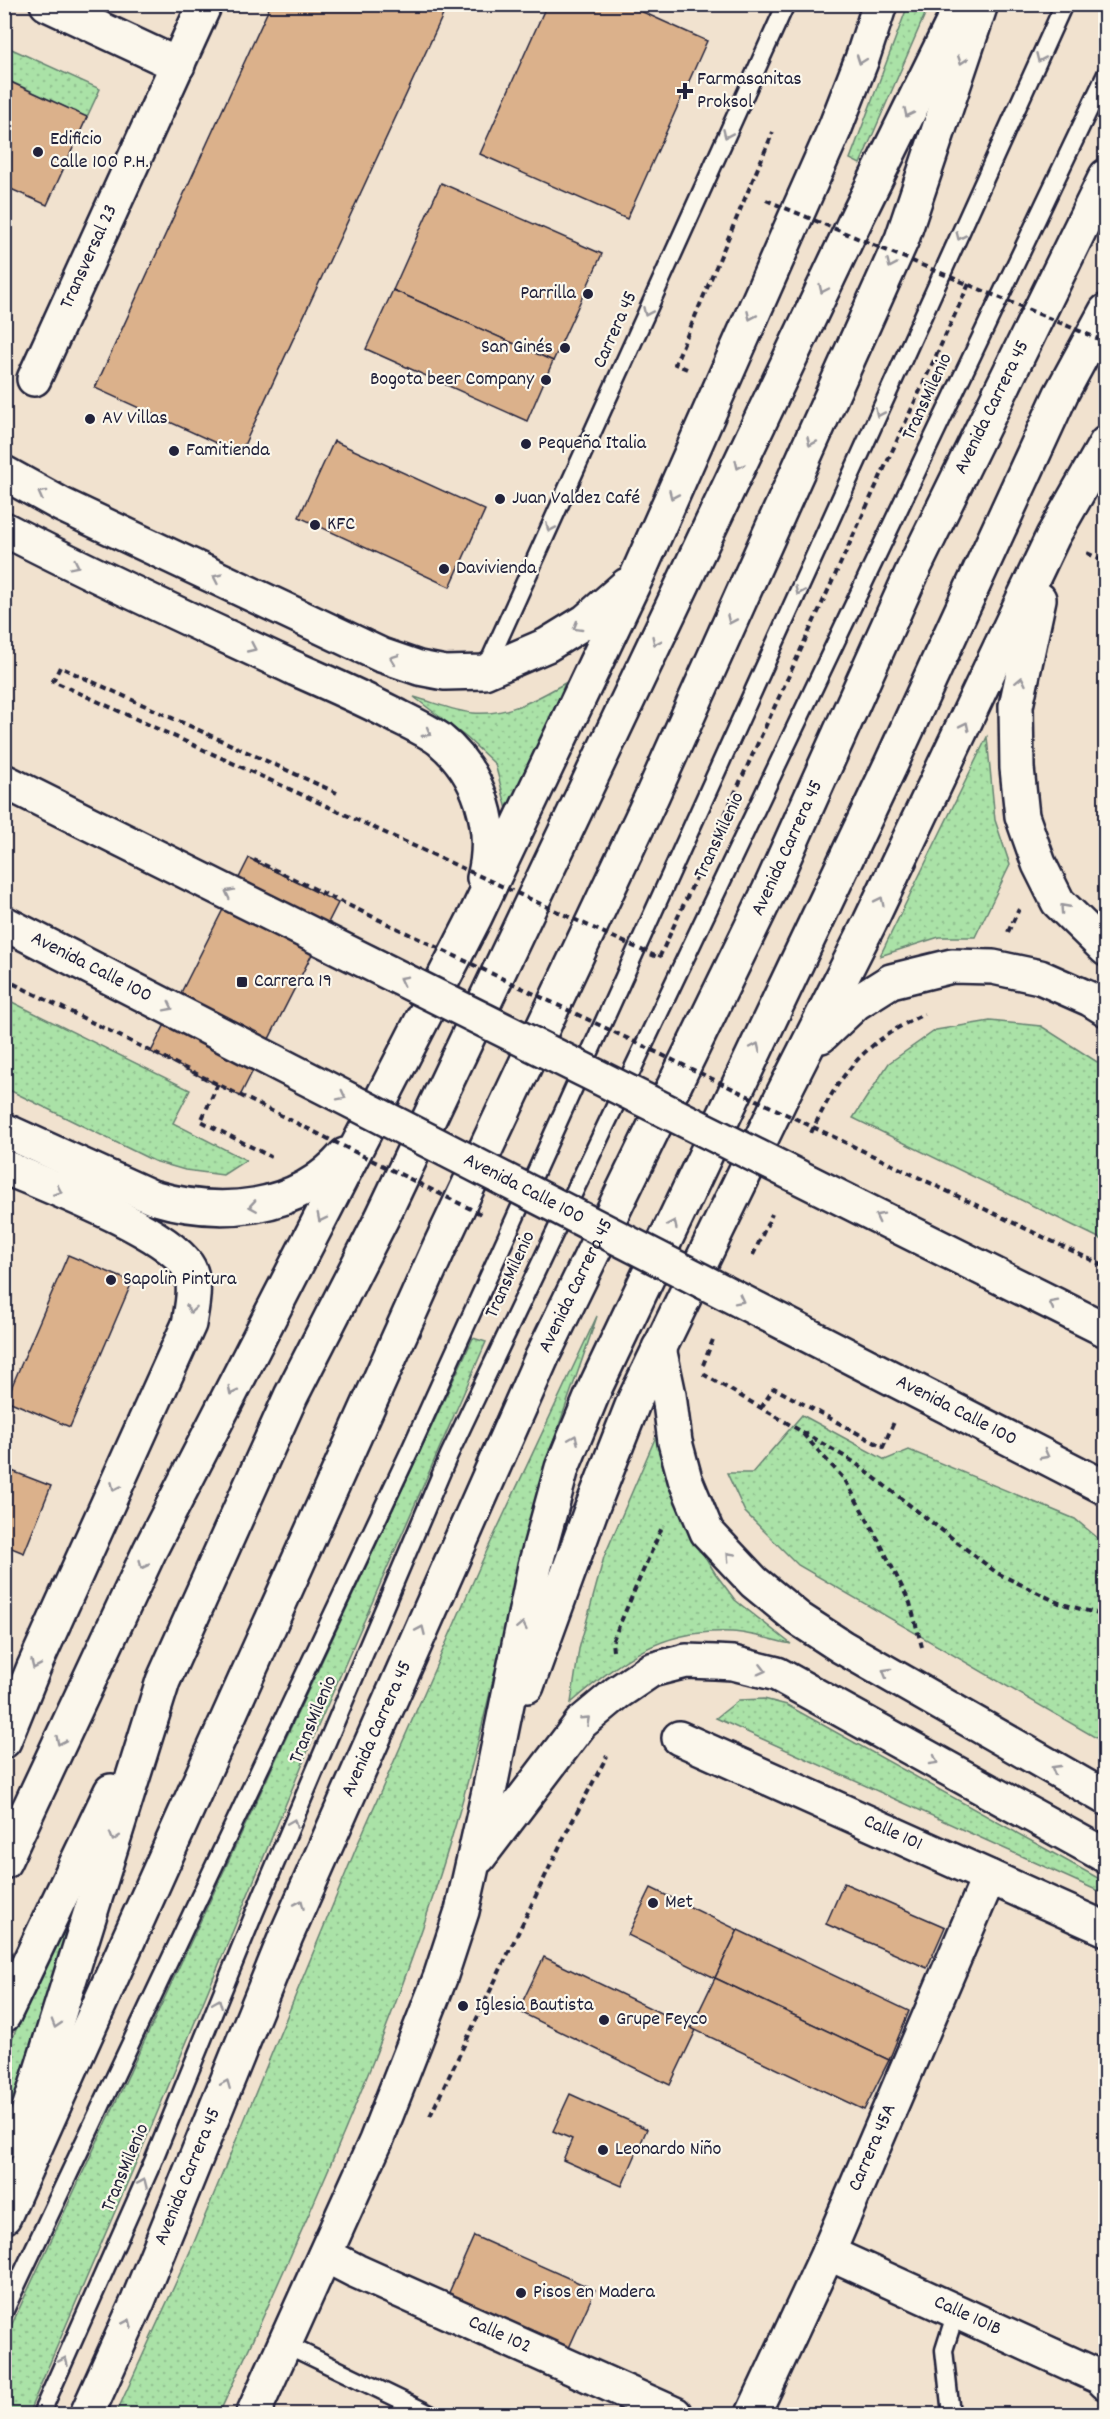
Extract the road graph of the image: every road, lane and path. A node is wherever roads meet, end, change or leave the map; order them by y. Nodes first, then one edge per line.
1 (47, 4) edge
2 (205, 4) edge
3 (786, 4) edge
4 (880, 4) edge
5 (962, 4) edge
6 (981, 4) edge
7 (1064, 4) edge
8 (178, 64) junction
9 (1106, 74) edge
10 (773, 132) dead end
11 (1106, 177) edge
12 (762, 211) dead end
13 (969, 284) junction
14 (1106, 311) edge
15 (1106, 342) edge
16 (693, 372) dead end
17 (34, 379) dead end
18 (1106, 442) edge
19 (4, 473) edge
20 (4, 529) edge
21 (1053, 536) junction
22 (637, 576) junction
23 (484, 672) junction
24 (4, 781) edge
25 (337, 793) dead end
26 (253, 859) dead end
27 (475, 916) junction
28 (4, 923) edge
29 (1106, 949) edge
30 (1106, 1008) edge
31 (930, 1012) dead end
32 (803, 1054) junction
33 (218, 1084) dead end
34 (367, 1128) junction
35 (4, 1130) edge
36 (811, 1133) dead end
37 (271, 1157) dead end
38 (4, 1167) edge
39 (772, 1214) dead end
40 (753, 1255) dead end
41 (1106, 1268) edge
42 (1106, 1330) edge
43 (659, 1348) junction
44 (700, 1372) dead end
45 (761, 1408) junction
46 (896, 1419) dead end
47 (800, 1430) junction
48 (1106, 1488) edge
49 (664, 1522) dead end
50 (1106, 1616) edge
51 (612, 1642) dead end
52 (924, 1653) dead end
53 (163, 1681) junction
54 (679, 1738) dead end
55 (4, 1741) edge
56 (610, 1750) dead end
57 (490, 1787) junction
58 (1106, 1798) edge
59 (1106, 1856) edge
60 (4, 1862) edge
61 (472, 1868) junction
62 (989, 1877) junction
63 (1106, 1929) edge
64 (4, 2014) edge
65 (428, 2121) dead end
66 (4, 2188) edge
67 (4, 2217) edge
68 (828, 2253) junction
69 (325, 2255) junction
70 (4, 2312) edge
71 (956, 2312) junction
72 (285, 2344) junction
73 (1106, 2383) edge
74 (402, 2408) edge
75 (41, 2415) edge
76 (87, 2415) edge
77 (253, 2415) edge
78 (430, 2415) edge
79 (675, 2415) edge
80 (753, 2415) edge
81 (951, 2415) edge

1 - 8 main road
2 - 8 main road, Transversal 23
3 -> 23 lane, Carrera 45
4 -> 22 main road
5 -> 53 main road
6 -> 67 main road
7 -> 70 lane, TransMilenio
8 - 17 main road, Transversal 23
75 -> 9 lane, TransMilenio
10 - 16 path
76 -> 11 main road, Avenida Carrera 45
12 - 13 path, bridge
13 - 15 path, bridge
13 - 25 path, bridge
57 -> 14 main road
18 - 21 main road
23 -> 19 main road
20 -> 27 main road
29 -> 21 main road
32 -> 21 main road
22 -> 23 main road
22 - 27 main road
42 -> 24 main road, bridge
26 - 41 path, bridge
27 - 34 main road
28 -> 48 main road, Avenida Calle 100, bridge
30 - 32 main road
31 - 36 path
32 - 43 main road
33 - 37 path
34 -> 35 main road
34 -> 60 main road
38 -> 55 main road
39 - 40 path
43 - 57 main road
58 -> 43 main road
44 - 45 path
45 - 46 path
45 - 47 path
47 - 50 path
47 - 52 path
49 - 51 path
53 - 64 main road
53 -> 66 main road
54 - 62 main road, Calle 101
56 - 65 path
57 - 61 main road
61 -> 59 main road
61 - 69 main road
62 - 63 main road, Calle 101
62 - 68 main road, Carrera 45A
68 - 71 main road, Calle 101B
68 - 80 main road, Carrera 45A
69 - 72 main road
69 - 79 main road, Calle 102
71 - 73 main road, Calle 101B
71 - 81 lane
72 - 74 lane
72 - 77 main road
74 - 78 lane

